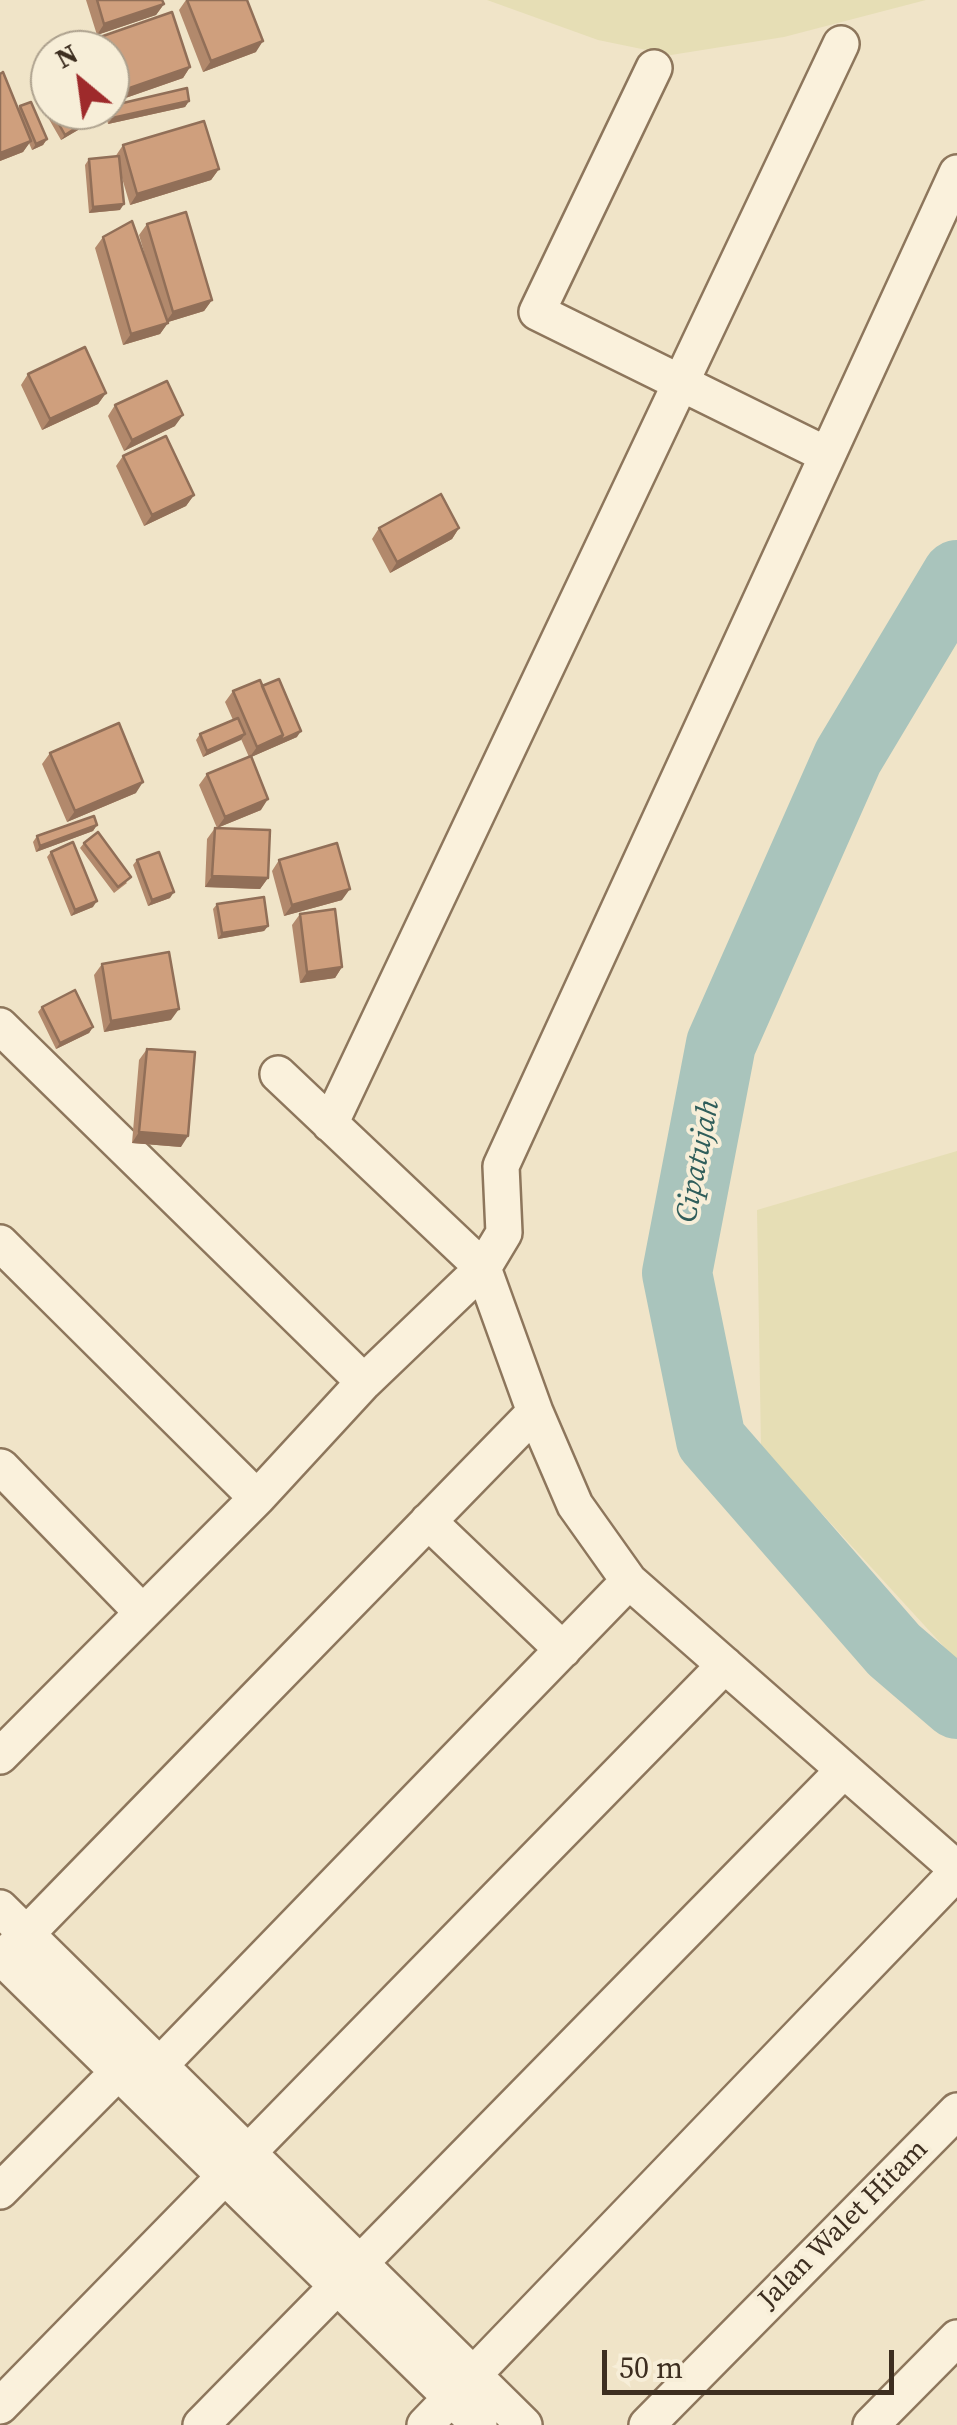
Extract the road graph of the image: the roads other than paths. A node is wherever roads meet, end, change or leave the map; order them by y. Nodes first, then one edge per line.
1 (842, 44) dead end
2 (654, 68) dead end
3 (957, 172) edge
4 (681, 383) junction
5 (827, 455) junction
6 (0, 1026) edge
7 (278, 1074) dead end
8 (330, 1124) junction
9 (0, 1243) edge
10 (483, 1268) junction
11 (364, 1382) junction
12 (535, 1412) junction
13 (1, 1466) edge
14 (257, 1498) junction
15 (428, 1521) junction
16 (629, 1581) junction
17 (141, 1611) junction
18 (563, 1650) junction
19 (726, 1666) junction
20 (0, 1756) edge
21 (844, 1770) junction
22 (957, 1870) edge
23 (0, 1908) edge
24 (7, 1952) edge
25 (140, 2062) junction
26 (957, 2111) edge
27 (237, 2164) junction
28 (0, 2191) edge
29 (349, 2275) junction
30 (957, 2338) edge
31 (462, 2387) junction
32 (0, 2406) edge
33 (202, 2425) edge
34 (425, 2425) edge
35 (479, 2425) edge
36 (524, 2425) edge
37 (647, 2425) edge
38 (871, 2425) edge

1 - 4 street
2 - 4 street
3 - 5 street
4 - 5 street
4 - 8 street
5 - 10 street
6 - 11 street
7 - 8 street
8 - 10 street
9 - 14 street
10 - 11 street
10 - 12 street
11 - 14 street
12 - 15 street
12 - 16 street
13 - 17 street
14 - 17 street
15 - 18 street
15 - 24 street
16 - 18 street
16 - 19 street
17 - 20 street
18 - 25 street
19 - 21 street
19 - 27 street
21 - 22 street
21 - 29 street
22 - 31 street
23 - 24 street
24 - 25 street
25 - 27 street
25 - 28 street
26 - 37 street, Jalan Walet Hitam
27 - 29 street
27 - 32 street
29 - 31 street
29 - 33 street
30 - 38 street
31 - 34 street
31 - 35 street
31 - 36 street

